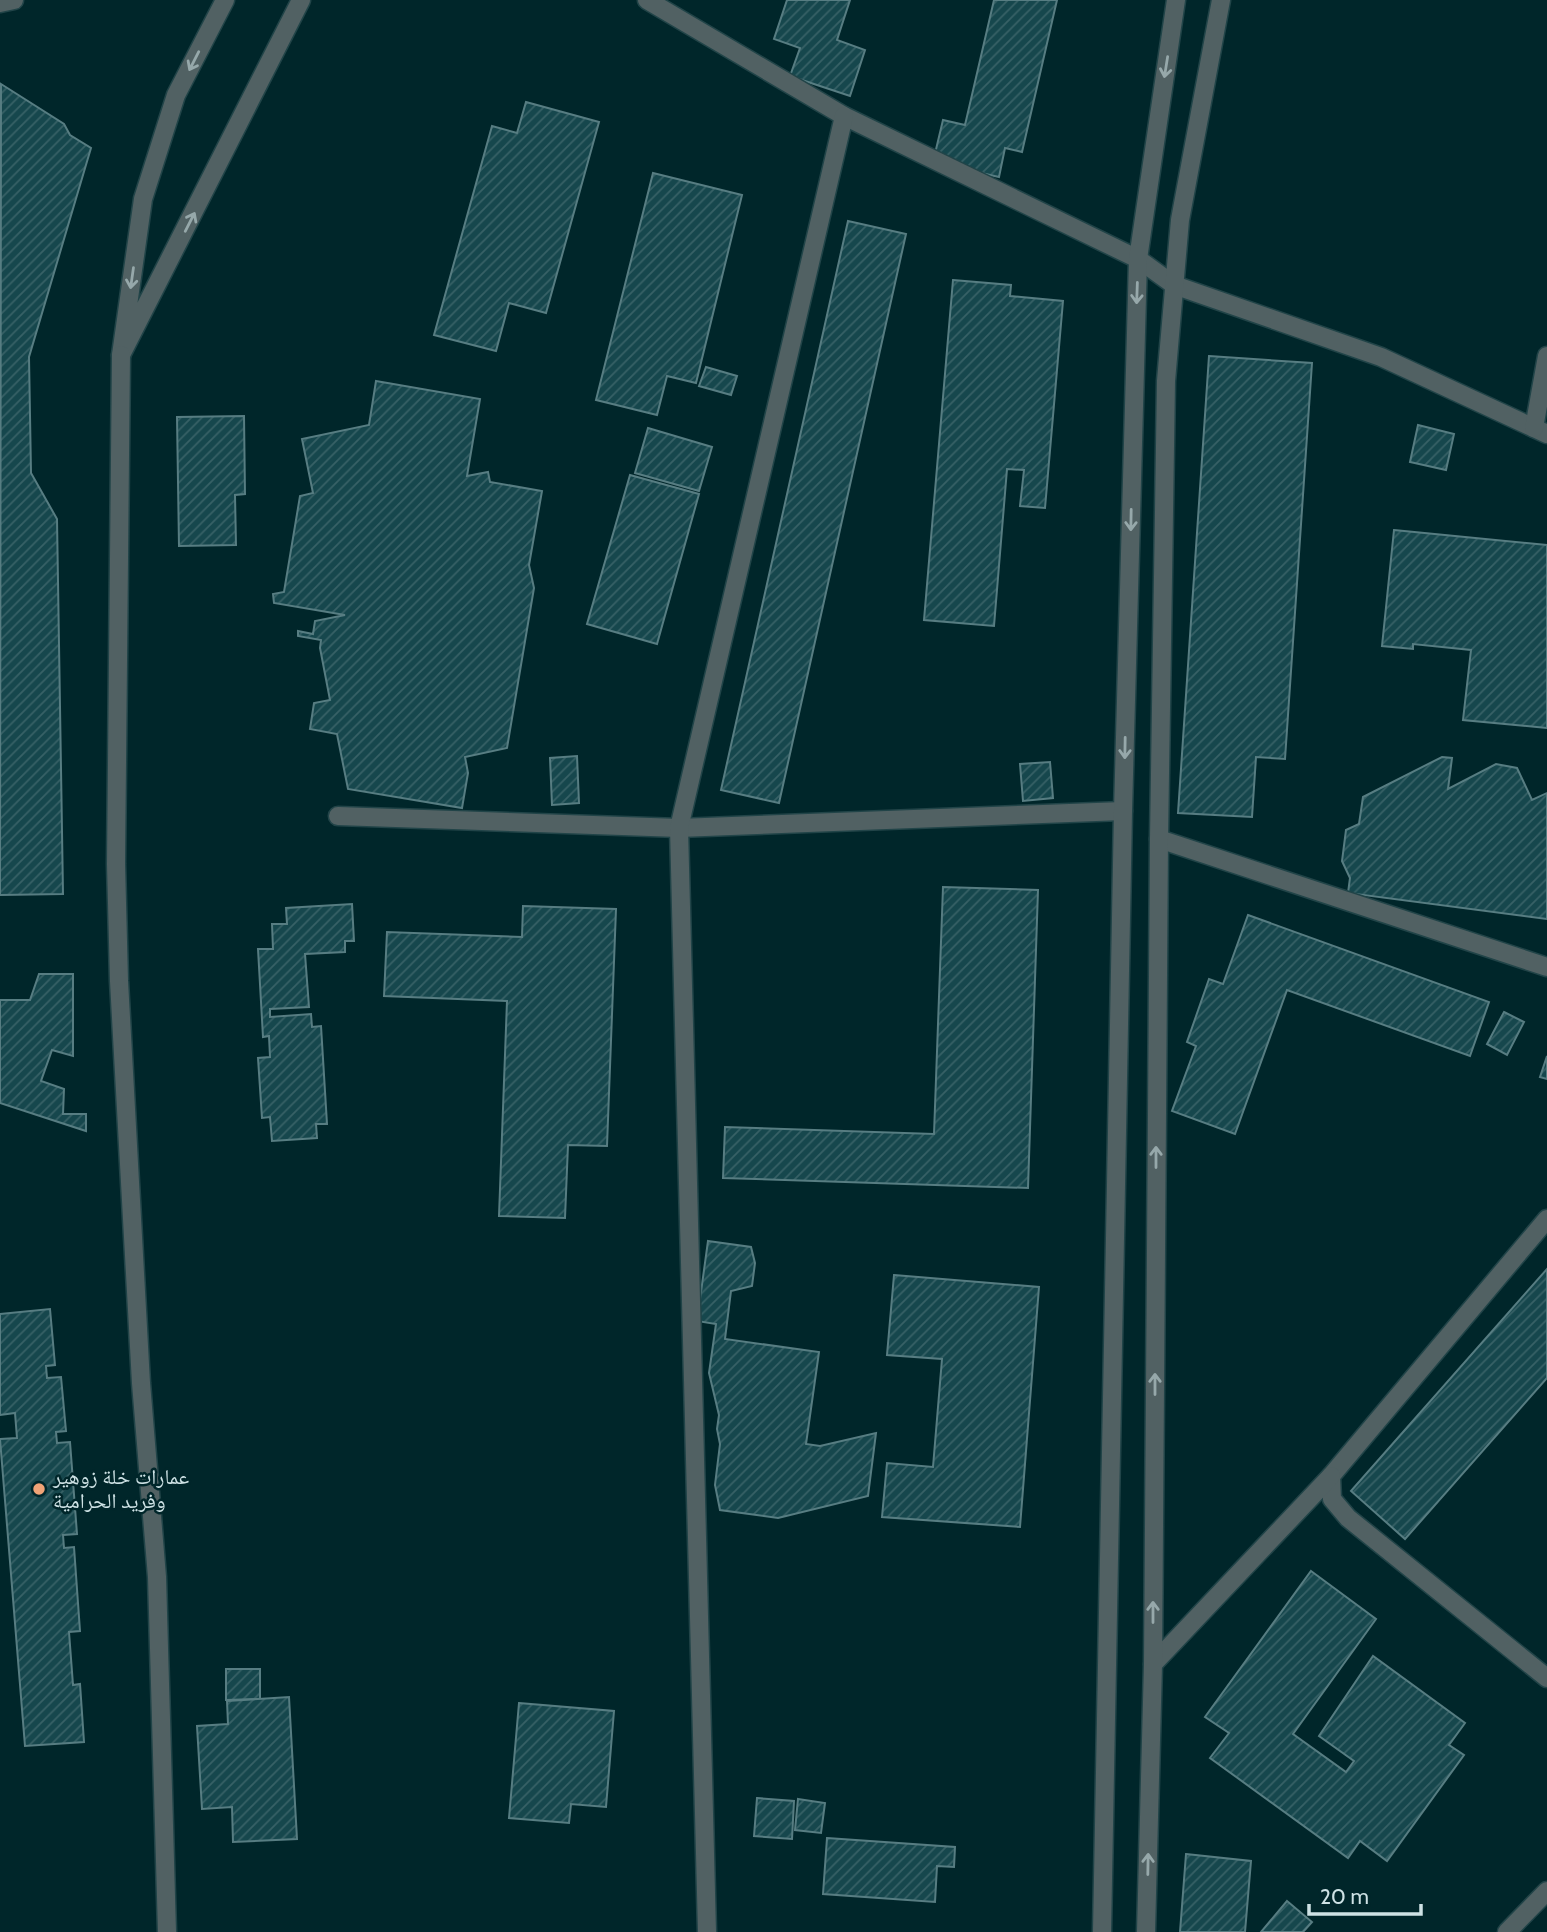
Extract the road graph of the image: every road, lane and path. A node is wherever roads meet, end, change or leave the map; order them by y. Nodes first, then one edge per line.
1 (13, 0) edge
2 (225, 0) edge
3 (301, 0) edge
4 (647, 0) edge
5 (1177, 0) edge
6 (1221, 0) edge
7 (0, 3) edge
8 (844, 116) junction
9 (1138, 259) junction
10 (1174, 285) junction
11 (121, 355) junction
12 (1547, 356) edge
13 (1541, 431) edge
14 (1123, 811) junction
15 (338, 816) dead end
16 (679, 828) junction
17 (1158, 839) junction
18 (1547, 967) edge
19 (1547, 1219) edge
20 (1331, 1476) junction
21 (1153, 1664) junction
22 (1547, 1678) edge
23 (1547, 1891) edge
24 (167, 1932) edge
25 (707, 1932) edge
26 (1102, 1932) edge
27 (1146, 1932) edge
28 (1507, 1932) edge

1 - 7 street
2 -> 11 street
11 -> 3 street
4 - 8 street
5 -> 9 street
6 - 10 street
8 - 9 street
8 - 16 street
9 - 10 street
9 -> 14 street
10 - 13 street
10 - 17 street
11 - 24 street
12 - 13 street
14 - 16 street
14 - 26 street
15 - 16 street
16 - 25 street
17 - 18 street
21 -> 17 street
19 - 20 street
20 - 21 street
20 - 22 street
27 -> 21 street
23 - 28 street

